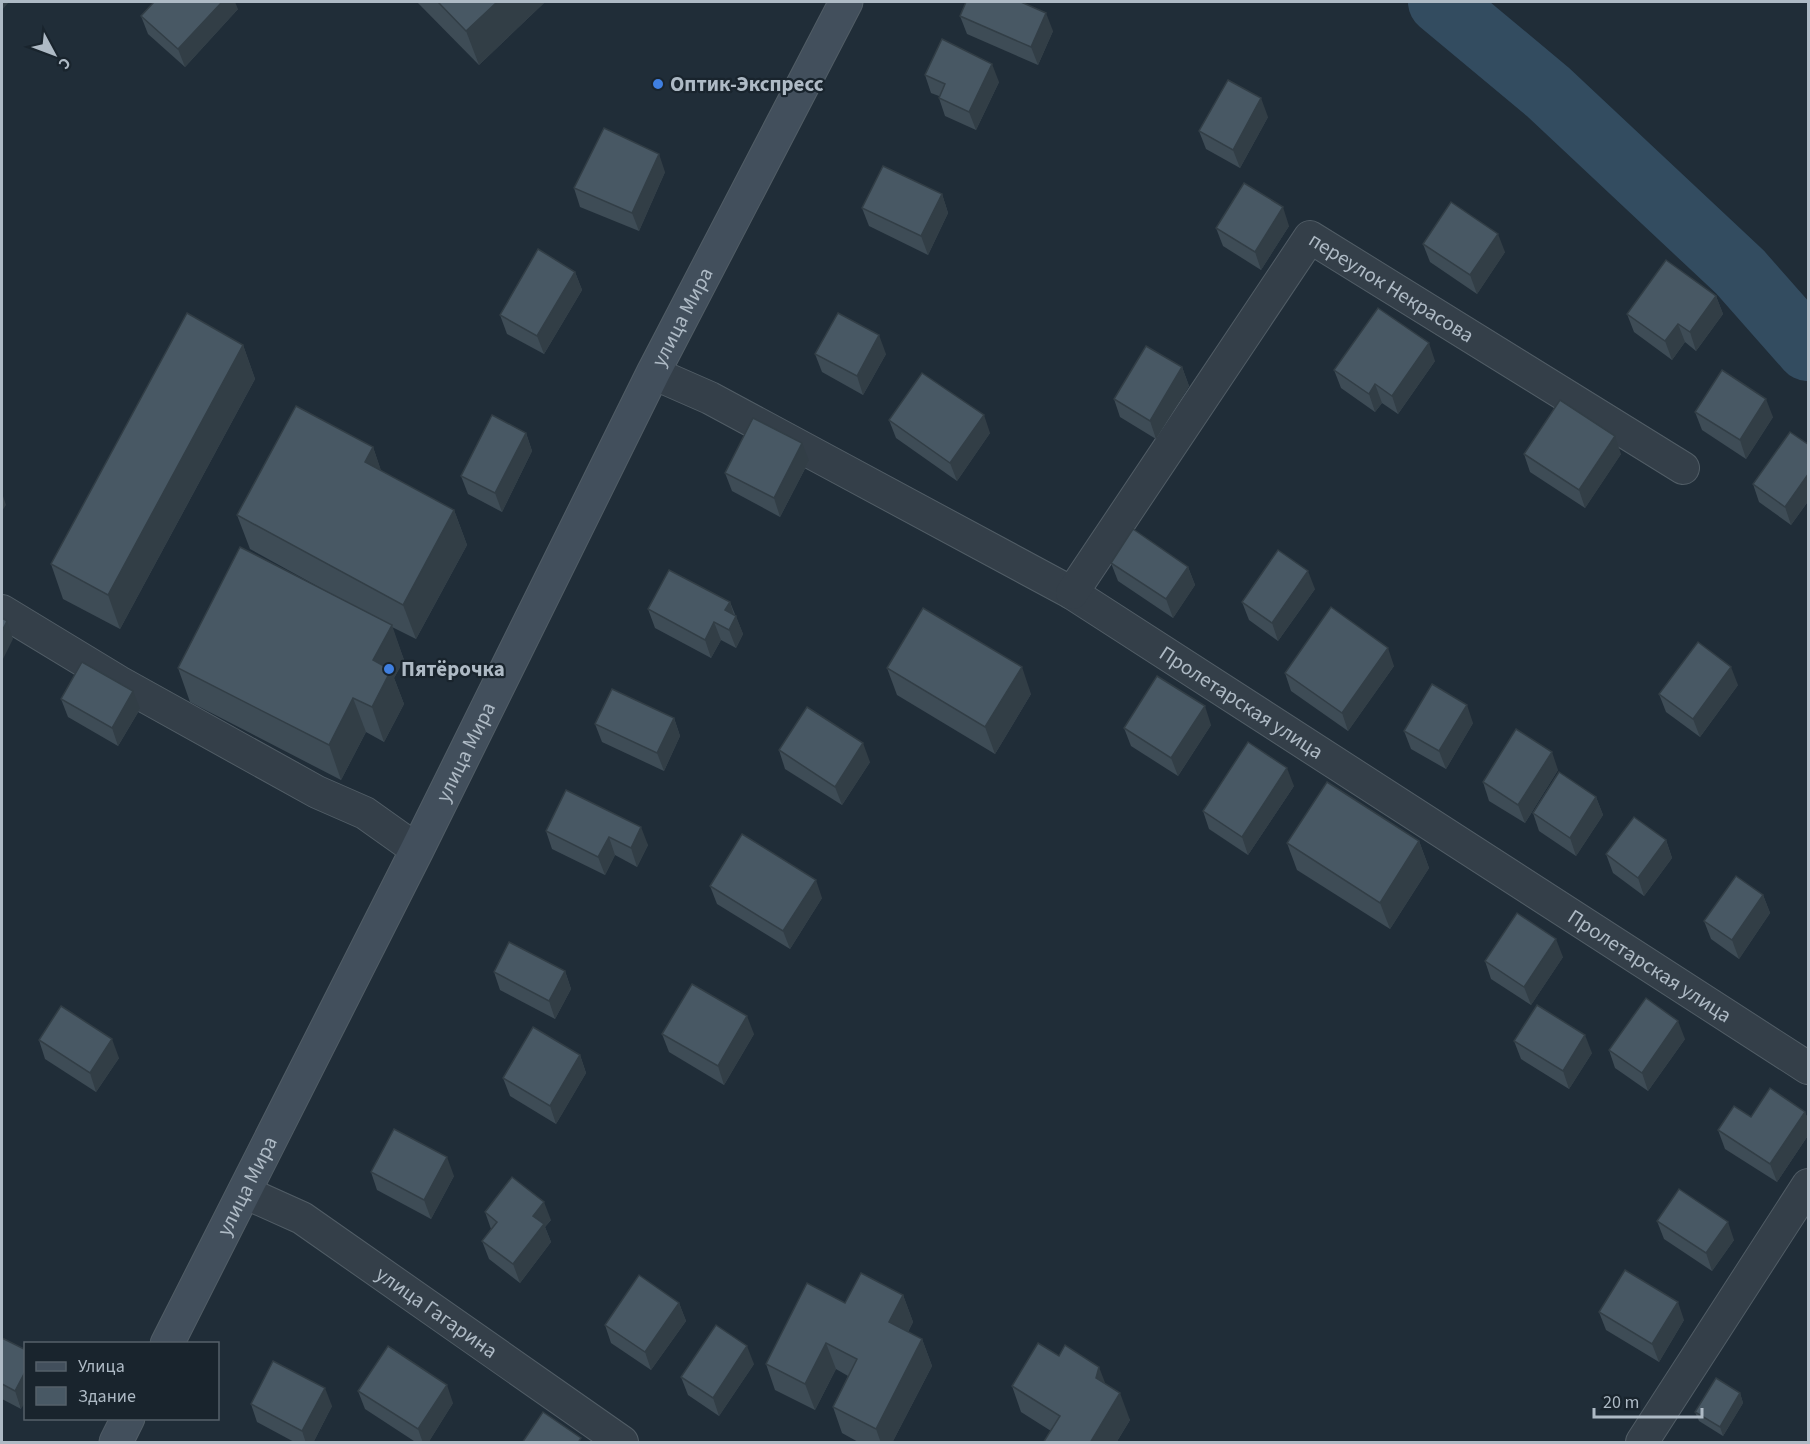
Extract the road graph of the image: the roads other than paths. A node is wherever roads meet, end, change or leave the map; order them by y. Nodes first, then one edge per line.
1 (846, 2) edge
2 (653, 373) junction
3 (1683, 468) dead end
4 (1072, 593) junction
5 (2, 611) edge
6 (417, 849) junction
7 (1809, 1068) edge
8 (1809, 1185) edge
9 (244, 1192) junction
10 (167, 1342) edge
11 (128, 1420) edge
12 (116, 1443) edge
13 (622, 1443) edge
14 (1642, 1443) edge

1 - 2 main road, улица Мира
2 - 4 street, Пролетарская улица
2 - 6 main road, улица Мира
3 - 4 street, переулок Некрасова
4 - 7 street, Пролетарская улица
5 - 6 street
6 - 9 main road, улица Мира
8 - 14 street
9 - 10 main road, улица Мира
9 - 13 street, улица Гагарина
11 - 12 main road

